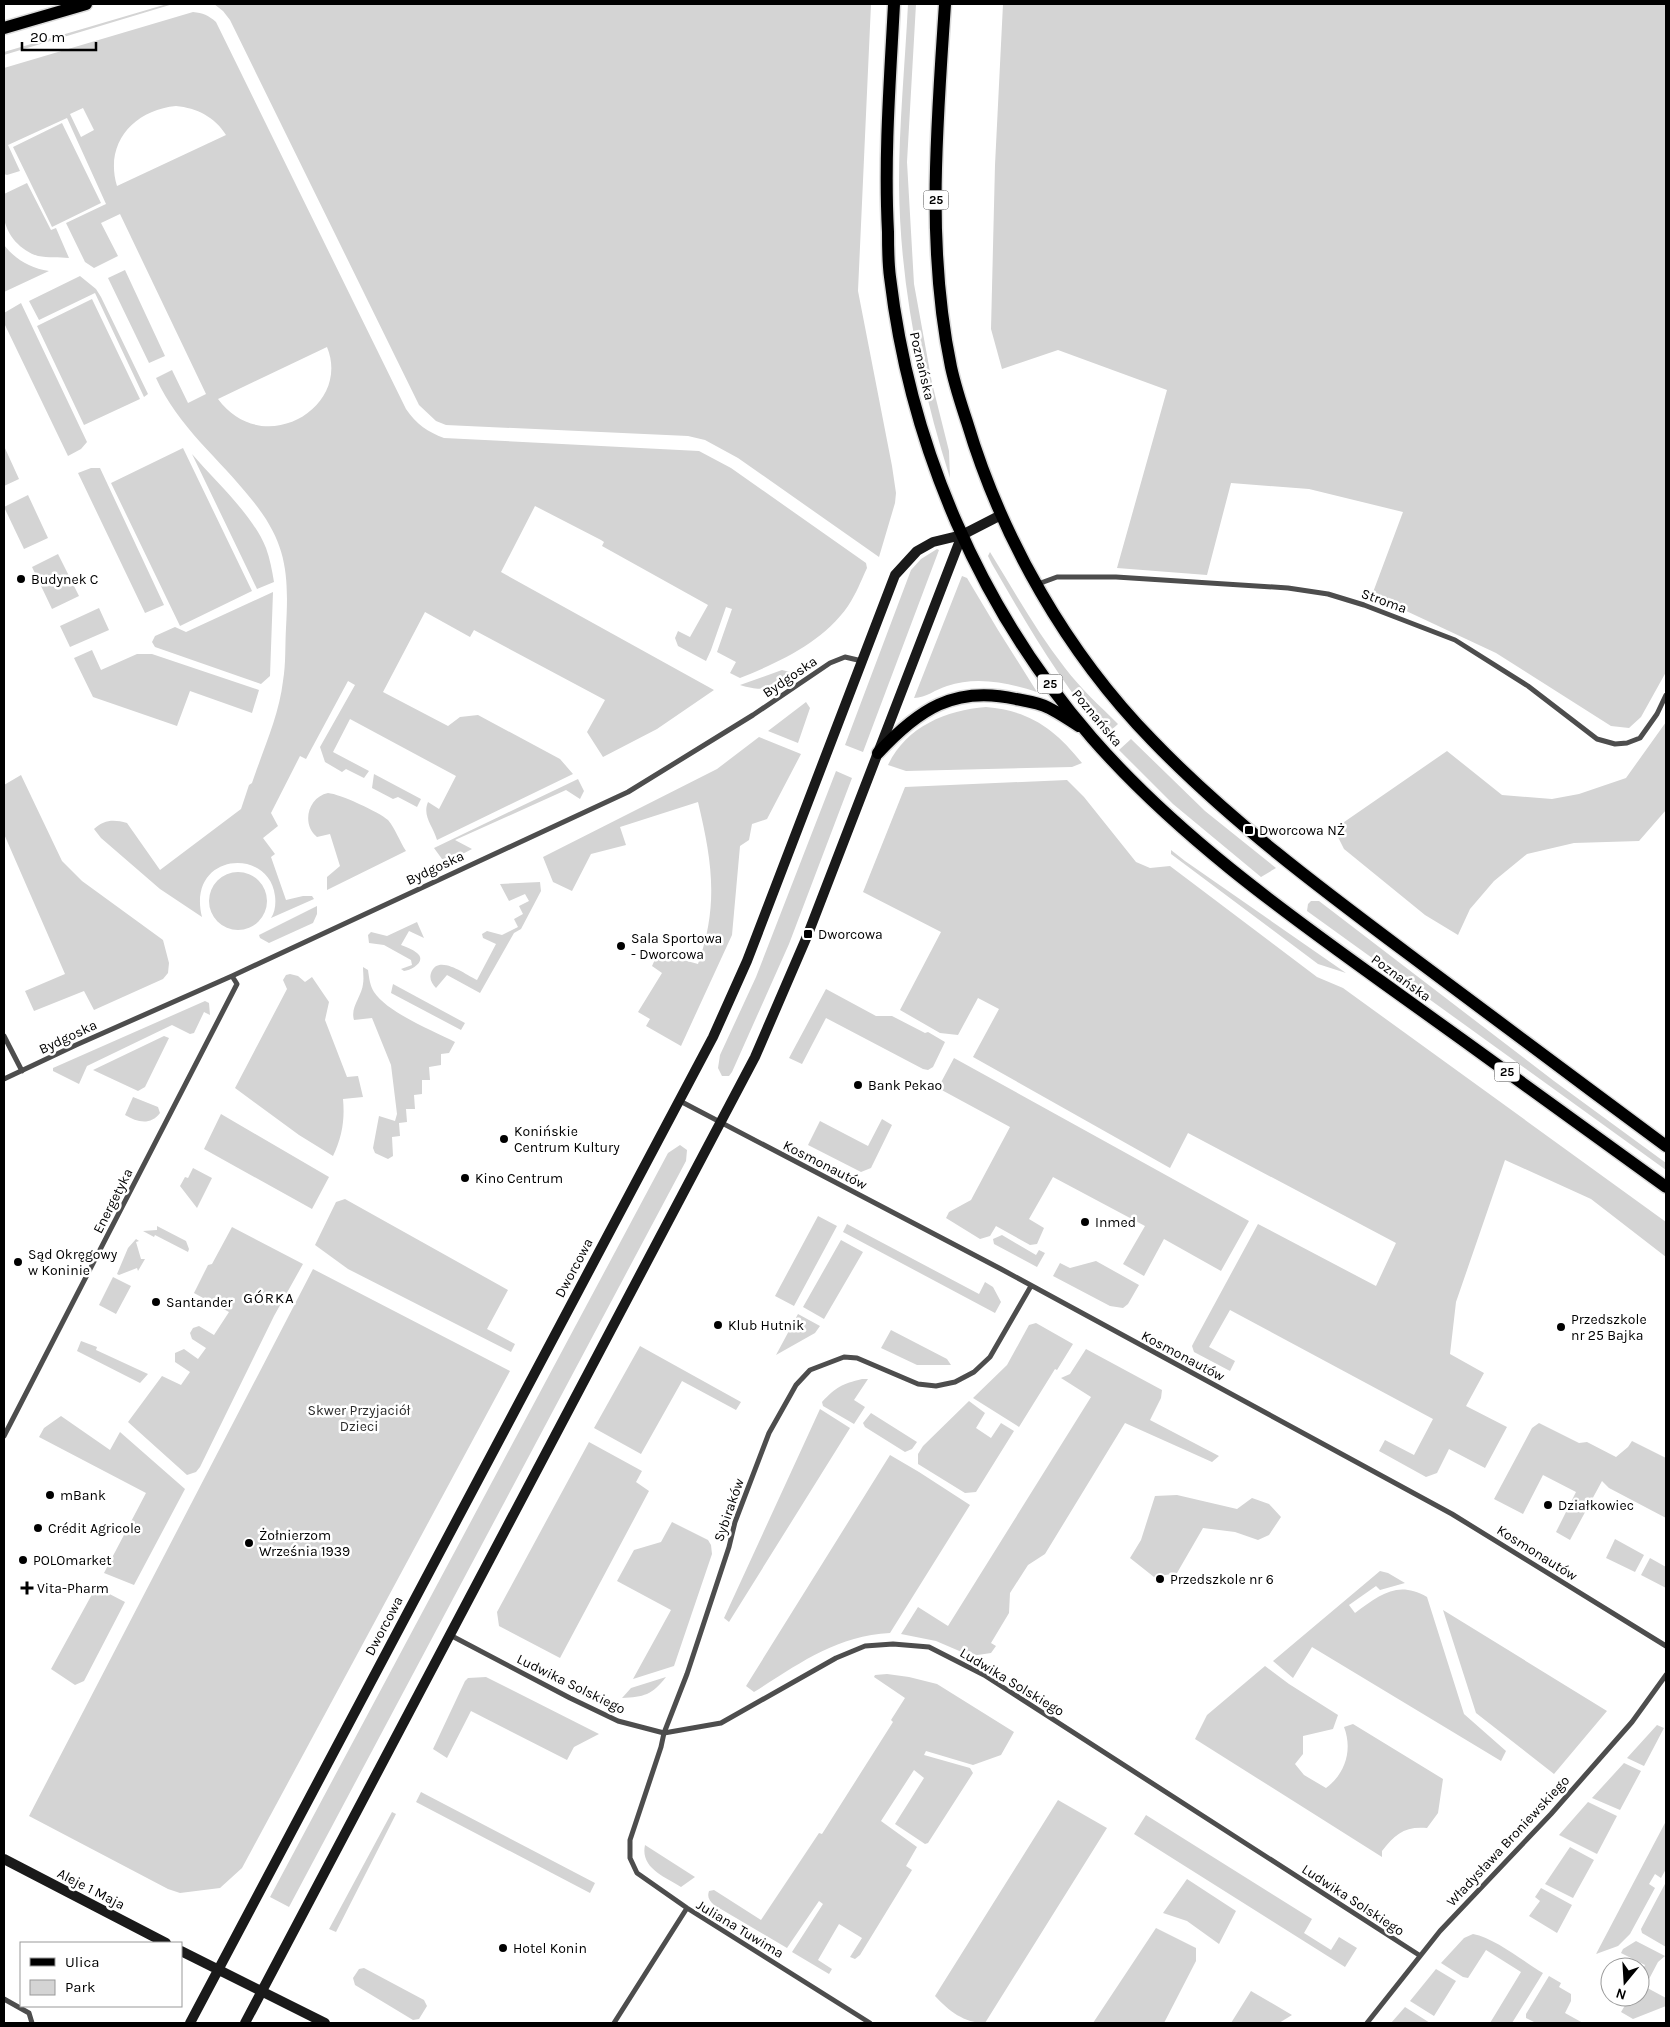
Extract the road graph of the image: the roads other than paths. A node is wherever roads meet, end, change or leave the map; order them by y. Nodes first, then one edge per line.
1 (86, 4) edge
2 (894, 4) edge
3 (945, 4) edge
4 (4, 28) edge
5 (1001, 515) junction
6 (962, 534) junction
7 (1037, 584) junction
8 (863, 661) junction
9 (1666, 696) edge
10 (1086, 731) junction
11 (878, 754) junction
12 (232, 976) junction
13 (4, 1036) edge
14 (22, 1071) junction
15 (4, 1079) edge
16 (680, 1100) junction
17 (722, 1123) junction
18 (1666, 1146) edge
19 (1666, 1187) edge
20 (1031, 1286) junction
21 (4, 1436) edge
22 (450, 1635) junction
23 (1666, 1646) edge
24 (1666, 1675) edge
25 (664, 1733) junction
26 (4, 1859) edge
27 (687, 1908) junction
28 (164, 1942) edge
29 (182, 1952) edge
30 (1419, 1955) junction
31 (217, 1971) junction
32 (261, 1992) junction
33 (4, 1999) edge
34 (32, 2023) edge
35 (190, 2023) edge
36 (245, 2023) edge
37 (325, 2023) edge
38 (614, 2023) edge
39 (870, 2023) edge
40 (1367, 2023) edge

1 - 4 main road
2 - 6 main road, Poznańska / 25
3 - 5 main road, Poznańska / 25
5 - 6 street, Dworcowa
5 - 7 main road, Poznańska / 25
6 - 8 street, Dworcowa
6 - 10 main road, Poznańska / 25
6 - 11 street
7 - 9 street, Stroma
7 - 18 main road, Poznańska / 25
8 - 12 street, Bydgoska
8 - 16 street, Dworcowa
10 - 11 main road
10 - 19 main road, Poznańska / 25
11 - 17 street
12 - 14 street, Bydgoska
12 - 21 street, Energetyka
13 - 14 street
14 - 15 street, Bydgoska
16 - 17 street, Kosmonautów
16 - 31 street, Dworcowa
17 - 20 street, Kosmonautów
17 - 22 street
20 - 23 street, Kosmonautów
20 - 25 street, Sybiraków
22 - 25 street, Ludwika Solskiego
22 - 32 street
24 - 30 street, Władysława Broniewskiego
25 - 27 street, Sybiraków
25 - 30 street, Ludwika Solskiego
26 - 28 street, Aleje 1 Maja
27 - 38 street, Juliana Tuwima
27 - 39 street, Juliana Tuwima
29 - 31 street
30 - 40 street, Władysława Broniewskiego
31 - 32 street
31 - 35 street, Dworcowa
32 - 36 street
32 - 37 street
33 - 34 street

